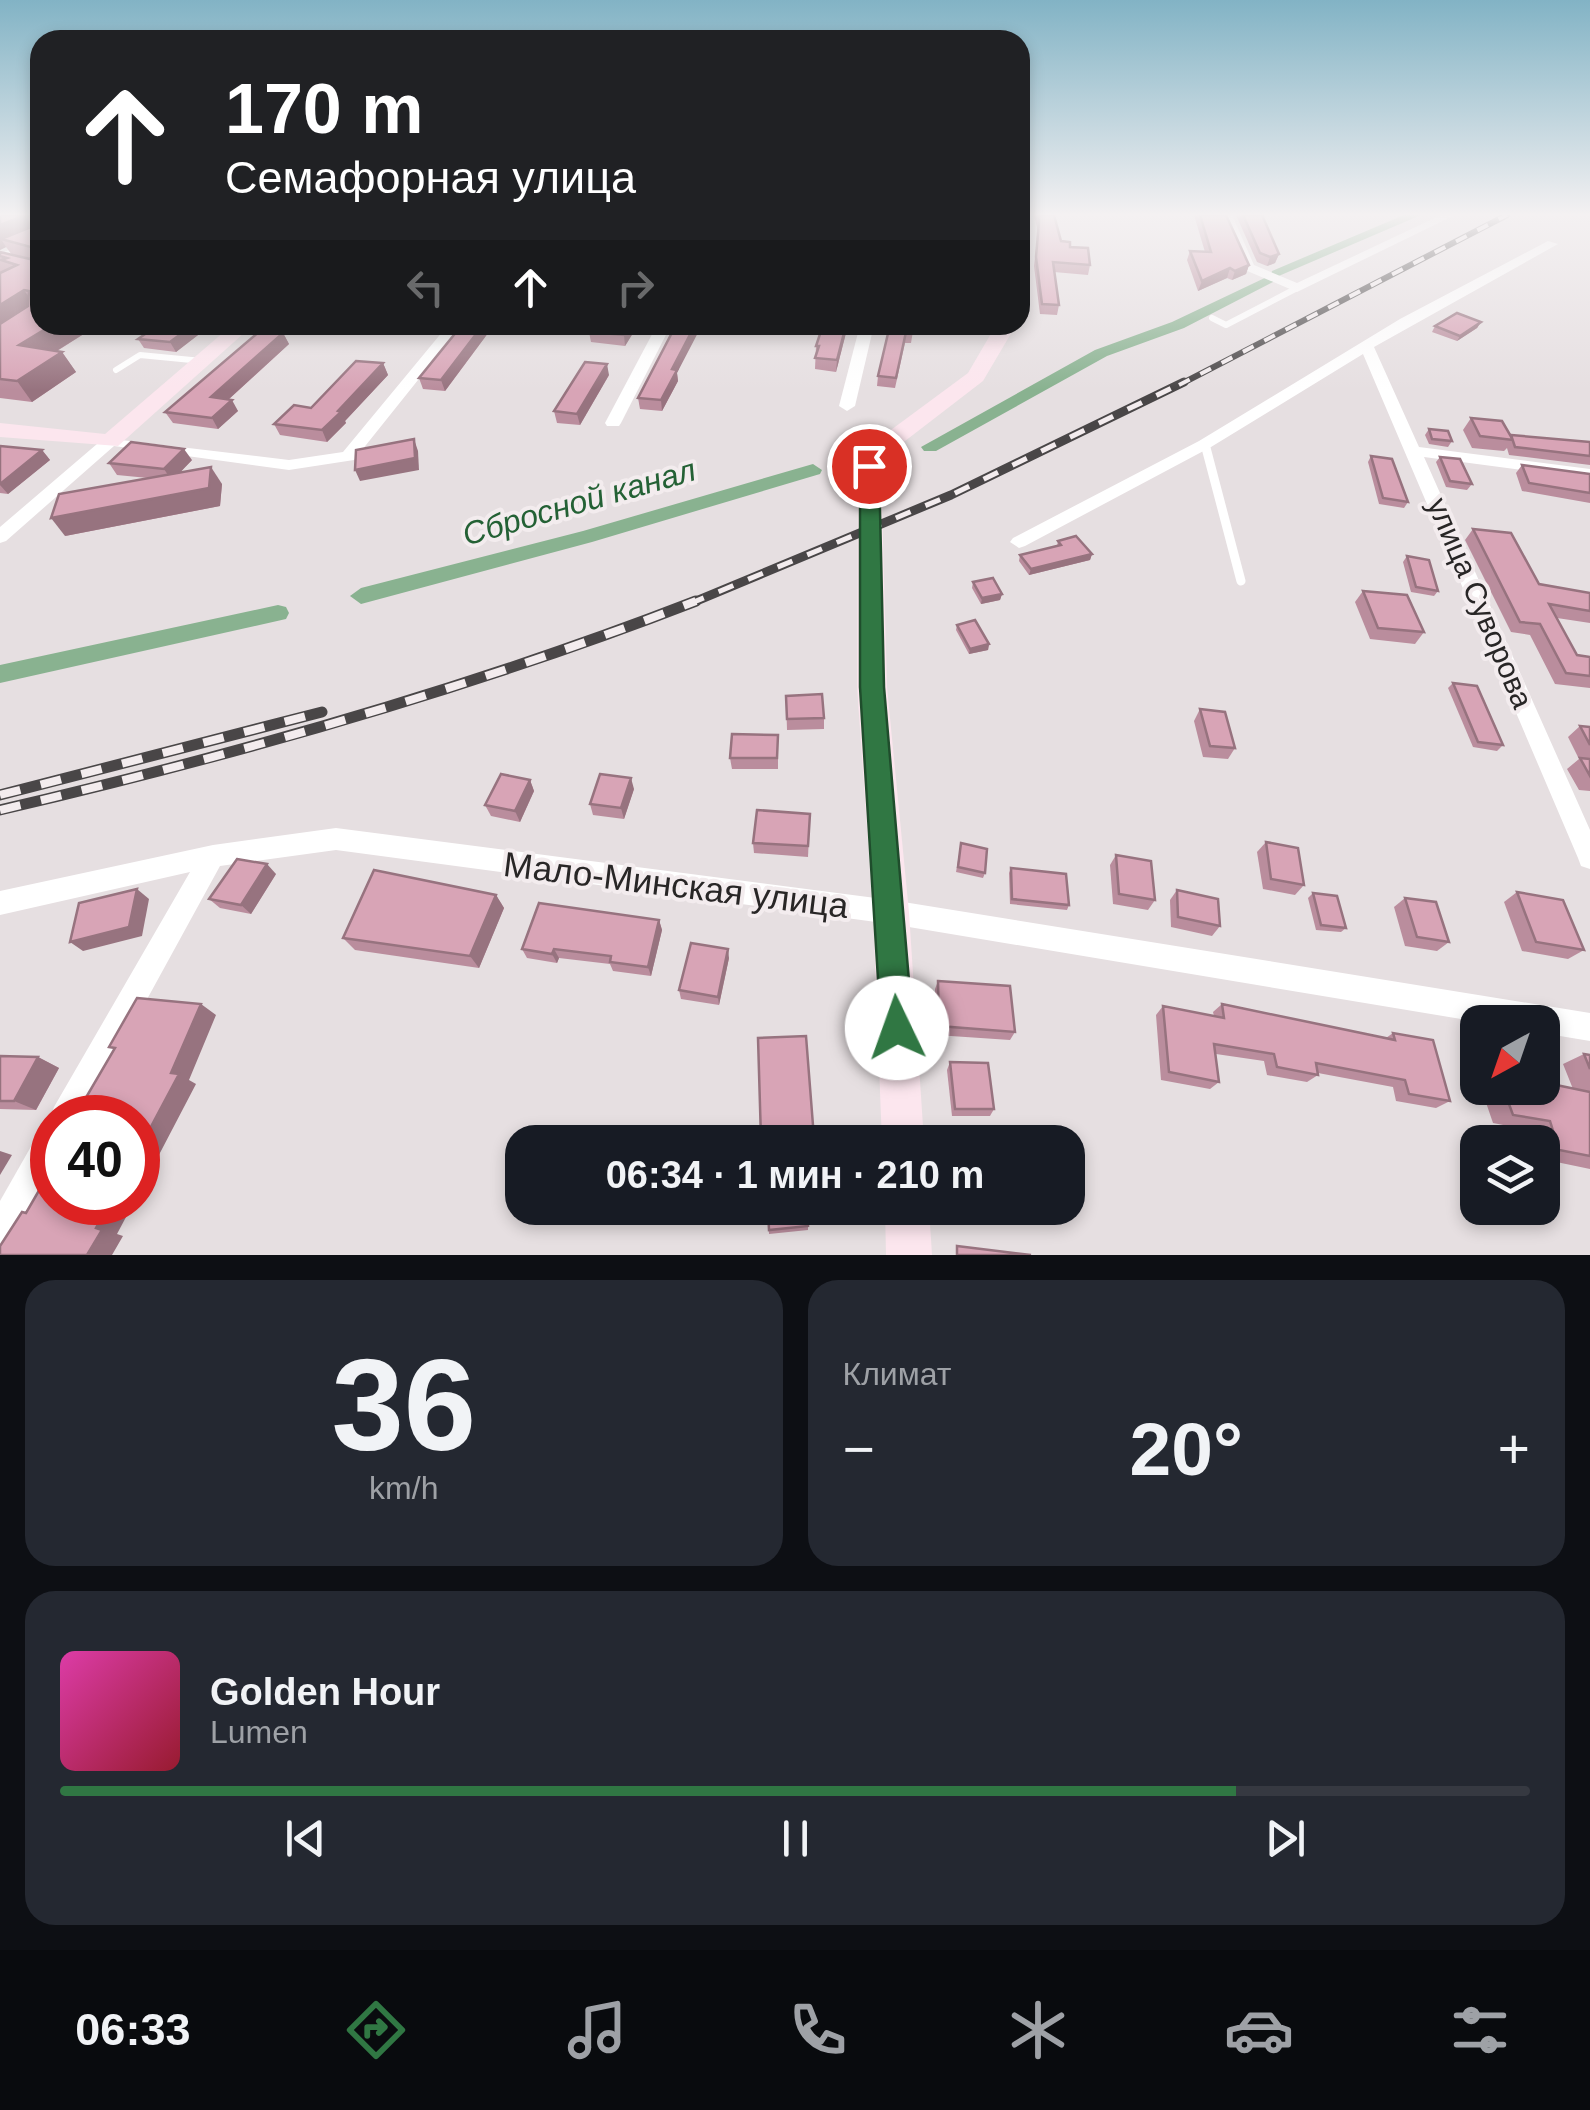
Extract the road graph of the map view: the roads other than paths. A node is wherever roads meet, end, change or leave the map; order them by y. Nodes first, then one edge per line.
1 (1262, 274) edge
2 (1326, 274) edge
3 (1496, 274) edge
4 (1296, 288) junction
5 (1212, 318) dead end
6 (232, 335) edge
7 (447, 335) edge
8 (659, 335) edge
9 (865, 335) edge
10 (984, 335) edge
11 (1000, 335) edge
12 (1368, 348) junction
13 (202, 361) junction
14 (985, 362) junction
15 (116, 370) dead end
16 (847, 406) dead end
17 (613, 423) dead end
18 (0, 430) edge
19 (110, 441) junction
20 (1205, 444) junction
21 (1414, 452) junction
22 (1590, 474) edge
23 (0, 537) edge
24 (1019, 542) dead end
25 (1242, 581) dead end
26 (213, 856) junction
27 (1590, 858) edge
28 (0, 903) edge
29 (891, 912) junction
30 (1590, 1026) edge
31 (78, 1095) edge
32 (902, 1125) edge
33 (30, 1179) edge
34 (907, 1225) edge
35 (0, 1232) edge
36 (909, 1255) edge

1 - 4 street
2 - 4 street
3 - 12 street
4 - 5 lane
6 - 13 street
7 - 19 street
8 - 17 street
9 - 16 street
10 - 14 street
11 - 14 street
12 - 20 street
12 - 21 street, улица Суворова
13 - 15 lane
13 - 19 street
14 - 29 street
18 - 19 street
19 - 23 street
20 - 24 street
20 - 25 lane
21 - 22 street
21 - 27 street, улица Суворова
26 - 28 street, Мало-Минская улица
26 - 29 street, Мало-Минская улица
26 - 31 street
29 - 30 street, Мало-Минская улица
29 - 32 street
33 - 35 street
34 - 36 street

